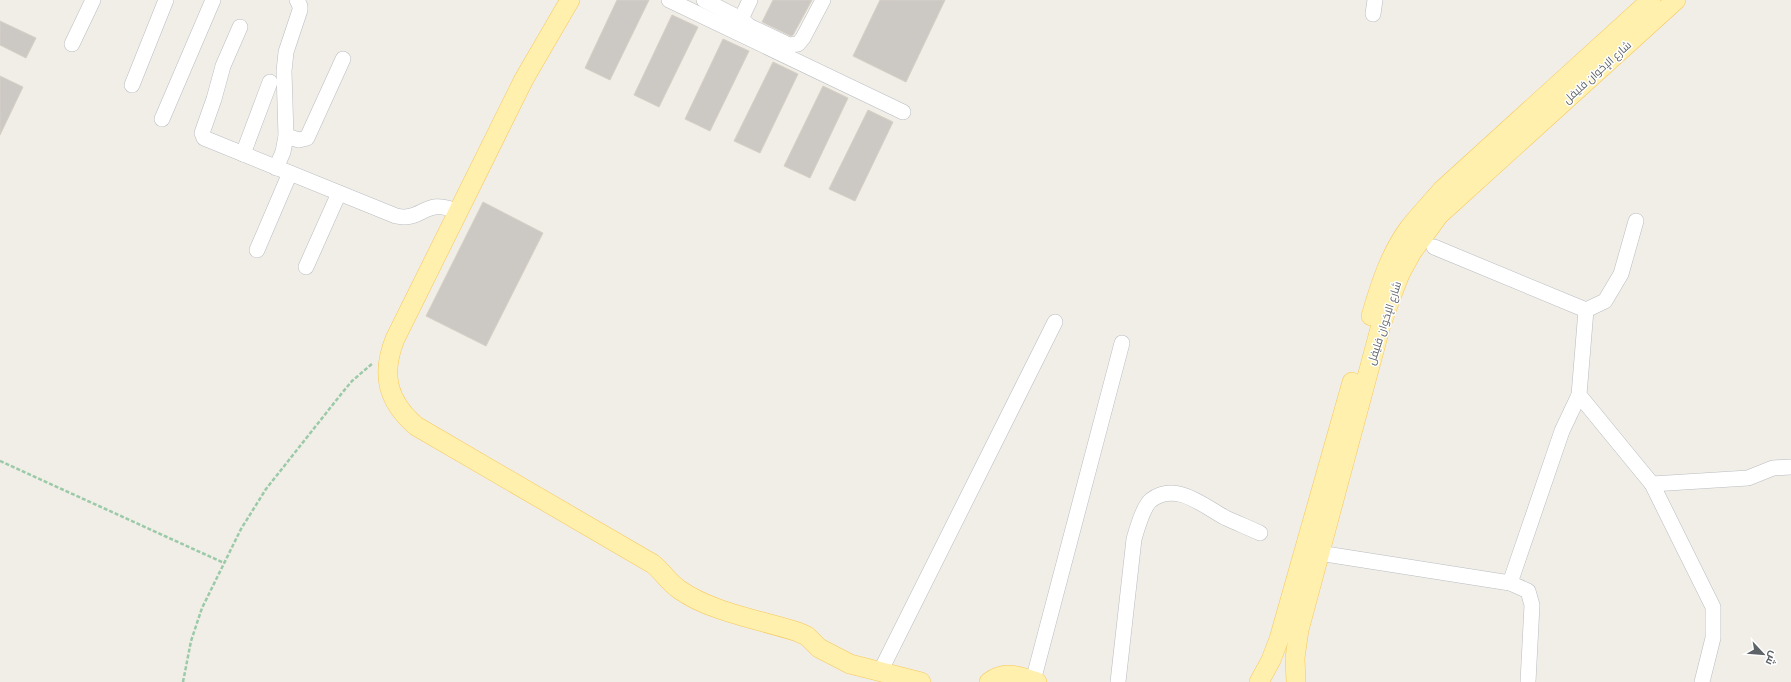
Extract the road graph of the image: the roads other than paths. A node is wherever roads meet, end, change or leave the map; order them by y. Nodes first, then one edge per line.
1 (93, 0) edge
2 (166, 0) edge
3 (213, 0) edge
4 (297, 0) edge
5 (570, 0) edge
6 (669, 0) edge
7 (704, 0) edge
8 (750, 0) edge
9 (822, 0) edge
10 (1651, 0) edge
11 (1676, 0) edge
12 (741, 19) junction
13 (240, 27) dead end
14 (72, 44) dead end
15 (343, 59) dead end
16 (270, 82) dead end
17 (132, 85) dead end
18 (903, 112) dead end
19 (162, 119) dead end
20 (286, 136) junction
21 (243, 154) junction
22 (283, 171) junction
23 (339, 194) junction
24 (1434, 210) junction
25 (458, 212) junction
26 (1636, 221) dead end
27 (1434, 247) dead end
28 (257, 250) dead end
29 (306, 267) dead end
30 (1586, 310) junction
31 (1055, 322) dead end
32 (1122, 343) dead end
33 (1579, 395) junction
34 (1337, 461) junction
35 (1791, 467) edge
36 (1652, 484) junction
37 (1260, 533) dead end
38 (1319, 553) junction
39 (1510, 583) junction
40 (880, 672) junction
41 (1262, 676) edge
42 (1035, 681) edge
43 (921, 682) edge
44 (989, 682) edge
45 (1118, 682) edge
46 (1295, 682) edge
47 (1528, 682) edge
48 (1702, 682) edge

1 - 14 street
2 - 17 street
3 - 19 street
4 - 20 street
5 - 25 main road
6 - 18 street
7 - 12 street
8 - 12 street
9 - 12 street
10 - 24 main road, شارع الإخوان فليفل
11 - 24 main road, شارع الإخوان فليفل
13 - 21 street
15 - 20 street
16 - 21 street
20 - 22 street
21 - 22 street
22 - 23 street
22 - 28 street
23 - 25 street
23 - 29 street
24 - 34 main road, شارع الإخوان فليفل
25 - 40 main road
26 - 30 street
27 - 30 street
30 - 33 street
31 - 40 street
32 - 42 street
33 - 36 street
33 - 39 street
34 - 38 main road, شارع الإخوان فليفل
34 - 41 main road, شارع الإخوان فليفل
35 - 36 street
36 - 48 street
37 - 45 street
38 - 39 street
38 - 46 main road, شارع الإخوان فليفل
39 - 47 street
40 - 43 main road
41 - 46 main road
42 - 44 main road

